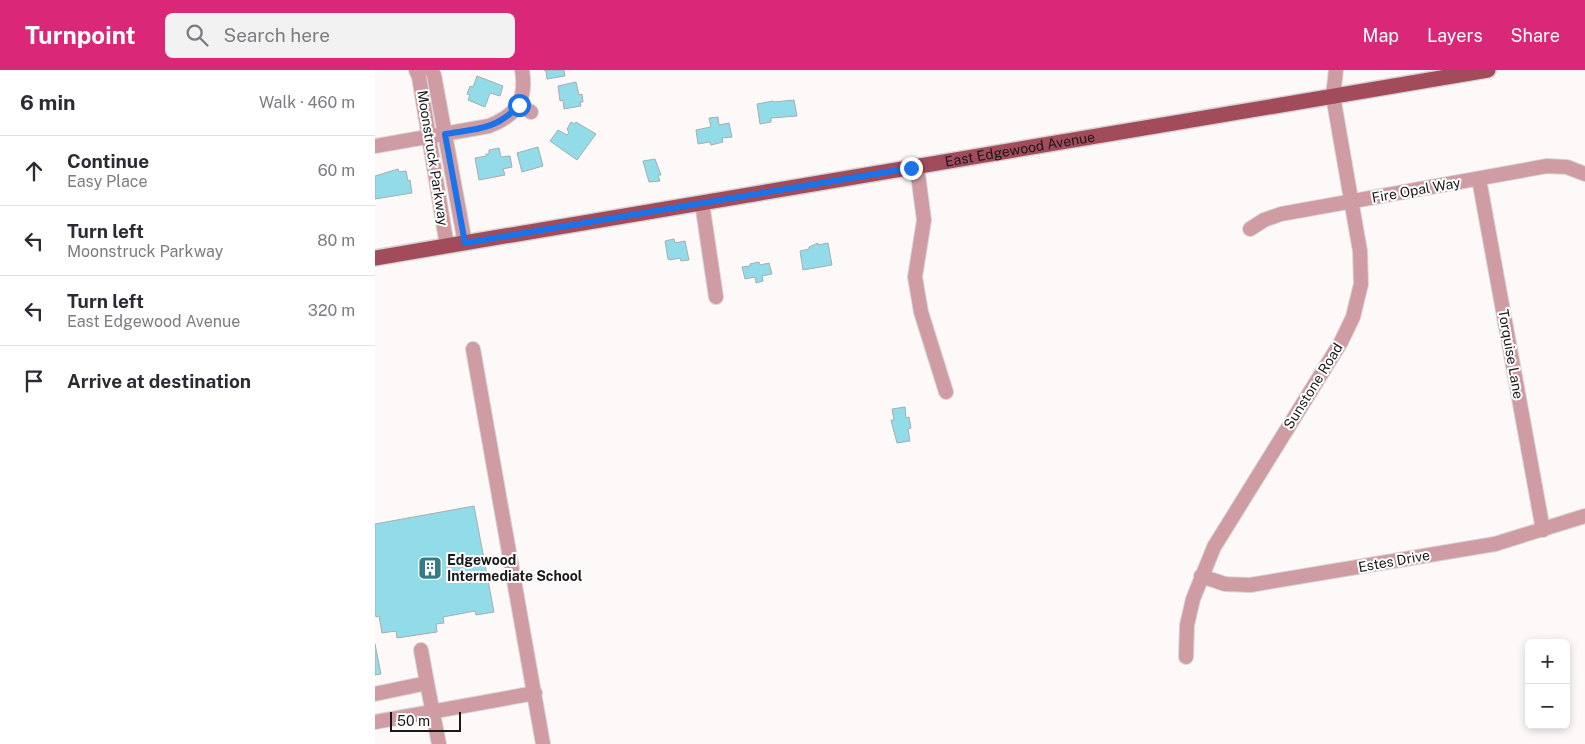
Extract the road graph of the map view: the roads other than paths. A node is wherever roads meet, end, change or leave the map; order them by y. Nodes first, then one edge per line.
1 (416, 70) edge
2 (431, 70) edge
3 (522, 70) edge
4 (1336, 70) edge
5 (1488, 70) edge
6 (1333, 96) junction
7 (445, 134) junction
8 (429, 136) junction
9 (375, 146) edge
10 (917, 167) junction
11 (1585, 174) edge
12 (1479, 179) junction
13 (1351, 201) junction
14 (702, 203) junction
15 (1250, 229) dead end
16 (465, 243) junction
17 (447, 246) junction
18 (375, 258) edge
19 (716, 296) dead end
20 (473, 350) dead end
21 (946, 392) dead end
22 (1585, 516) edge
23 (1543, 530) junction
24 (1201, 576) junction
25 (421, 650) dead end
26 (1186, 657) dead end
27 (427, 683) junction
28 (535, 693) junction
29 (375, 694) edge
30 (433, 711) junction
31 (375, 722) edge
32 (439, 744) edge
33 (543, 744) edge

1 - 8 street, Moonstruck Parkway
2 - 7 street, Moonstruck Parkway
3 - 7 street
4 - 6 street, Sunstone Road
5 - 6 main road, East Edgewood Avenue
6 - 10 main road, East Edgewood Avenue
6 - 13 street, Sunstone Road
7 - 8 street
7 - 16 street, Moonstruck Parkway
8 - 9 street
8 - 17 street, Moonstruck Parkway
10 - 14 main road, East Edgewood Avenue
10 - 21 street
11 - 12 street, Fire Opal Way
12 - 13 street, Fire Opal Way
12 - 23 street, Torquise Lane
13 - 15 street, Fire Opal Way
13 - 24 street, Sunstone Road
14 - 16 main road, East Edgewood Avenue
14 - 19 street
16 - 17 main road, East Edgewood Avenue
17 - 18 main road, East Edgewood Avenue
20 - 28 street
22 - 23 street, Estes Drive
23 - 24 street, Estes Drive
24 - 26 street, Sunstone Road
25 - 27 street
27 - 29 street
27 - 30 street
28 - 30 street
28 - 33 street
30 - 31 street
30 - 32 street

